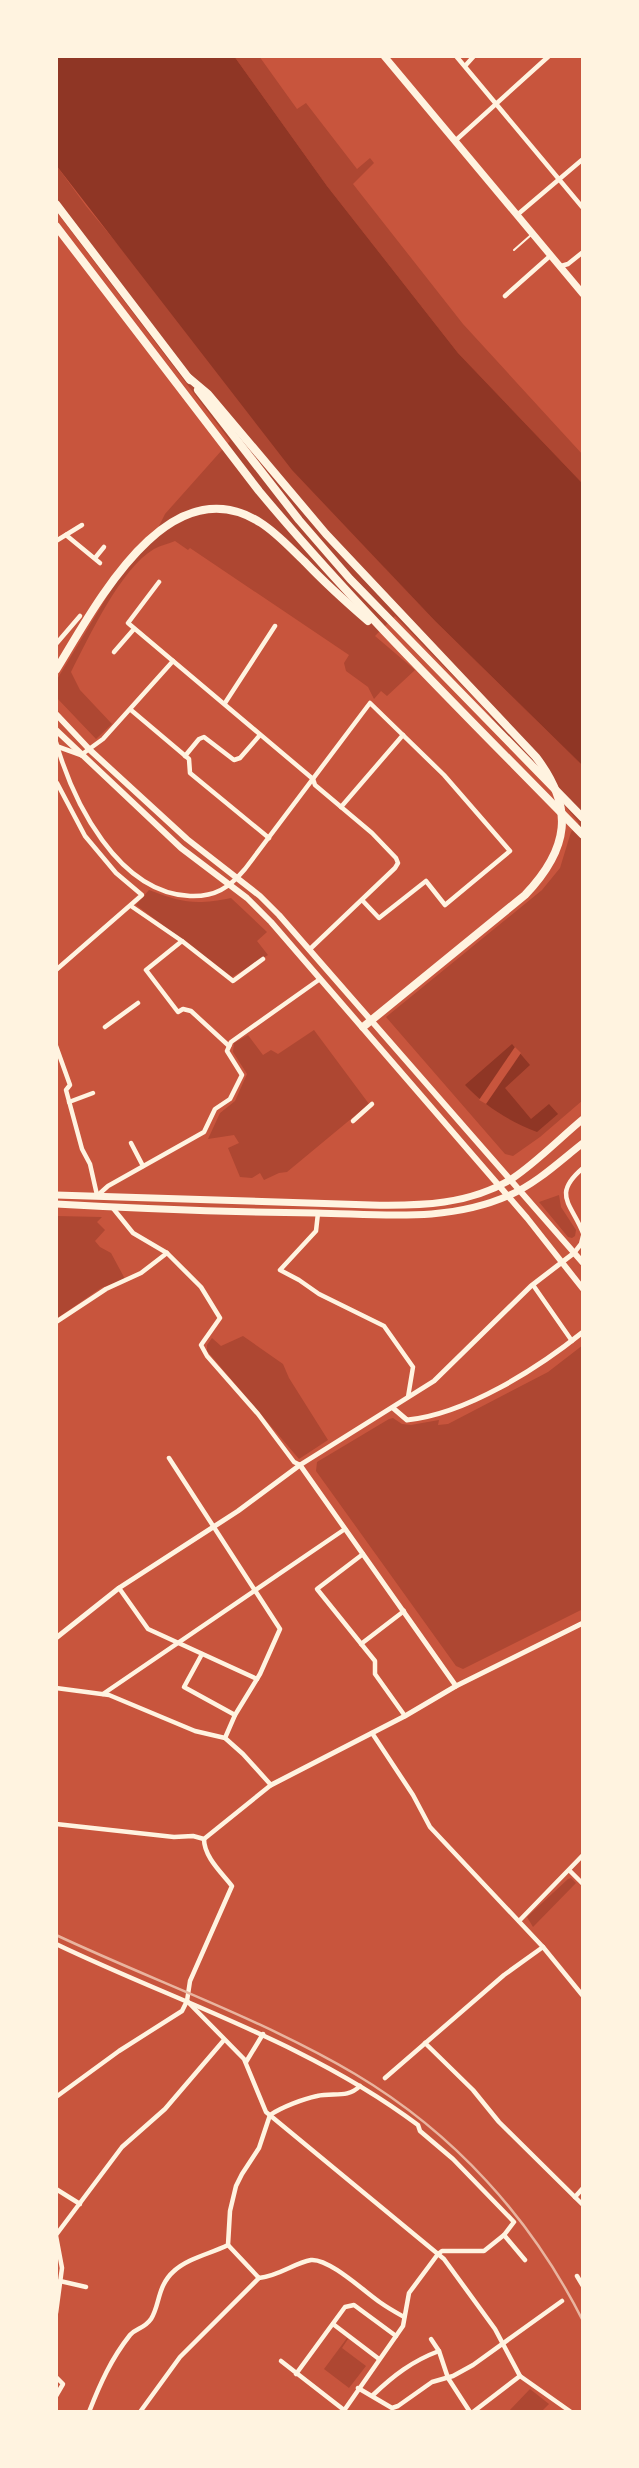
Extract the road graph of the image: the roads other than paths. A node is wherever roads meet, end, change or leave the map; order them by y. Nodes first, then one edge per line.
1 (456, 56) edge
2 (474, 56) edge
3 (549, 56) edge
4 (387, 57) edge
5 (465, 67) junction
6 (497, 103) junction
7 (454, 141) junction
8 (583, 159) edge
9 (559, 179) junction
10 (56, 197) edge
11 (56, 204) edge
12 (583, 208) edge
13 (516, 216) junction
14 (56, 226) edge
15 (532, 234) junction
16 (87, 245) junction
17 (514, 250) dead end
18 (583, 252) edge
19 (550, 256) junction
20 (556, 263) junction
21 (583, 294) edge
22 (505, 296) dead end
23 (189, 378) junction
24 (82, 525) dead end
25 (66, 535) junction
26 (56, 541) edge
27 (104, 547) dead end
28 (94, 558) junction
29 (100, 563) dead end
30 (159, 582) dead end
31 (80, 616) dead end
32 (275, 626) dead end
33 (134, 629) junction
34 (56, 644) edge
35 (114, 652) dead end
36 (407, 654) junction
37 (173, 662) junction
38 (56, 670) edge
39 (225, 704) junction
40 (131, 710) junction
41 (56, 714) edge
42 (56, 730) edge
43 (260, 735) junction
44 (403, 735) junction
45 (56, 745) edge
46 (90, 750) junction
47 (81, 755) junction
48 (185, 756) junction
49 (66, 774) junction
50 (313, 779) junction
51 (56, 784) edge
52 (341, 807) junction
53 (583, 818) edge
54 (583, 835) edge
55 (269, 838) junction
56 (237, 878) junction
57 (230, 886) junction
58 (362, 900) junction
59 (131, 906) junction
60 (182, 941) junction
61 (309, 950) junction
62 (264, 959) dead end
63 (56, 970) edge
64 (320, 979) junction
65 (138, 1003) dead end
66 (372, 1020) junction
67 (105, 1027) dead end
68 (363, 1027) junction
69 (56, 1046) edge
70 (229, 1046) junction
71 (57, 1055) edge
72 (93, 1093) dead end
73 (69, 1102) junction
74 (372, 1104) dead end
75 (583, 1119) edge
76 (353, 1121) dead end
77 (131, 1143) dead end
78 (583, 1143) edge
79 (143, 1166) junction
80 (583, 1168) edge
81 (510, 1180) junction
82 (499, 1185) junction
83 (520, 1190) junction
84 (56, 1195) edge
85 (97, 1196) junction
86 (508, 1196) junction
87 (56, 1203) edge
88 (111, 1207) junction
89 (318, 1213) junction
90 (583, 1235) edge
91 (167, 1253) junction
92 (574, 1253) junction
93 (563, 1262) junction
94 (583, 1263) edge
95 (533, 1285) junction
96 (583, 1289) edge
97 (56, 1322) edge
98 (583, 1332) edge
99 (572, 1340) junction
100 (408, 1398) junction
101 (393, 1408) junction
102 (169, 1458) dead end
103 (300, 1465) junction
104 (213, 1528) junction
105 (345, 1529) junction
106 (363, 1554) junction
107 (119, 1588) junction
108 (255, 1591) junction
109 (405, 1610) junction
110 (583, 1623) edge
111 (56, 1638) edge
112 (179, 1643) junction
113 (361, 1643) junction
114 (202, 1654) junction
115 (257, 1679) junction
116 (456, 1686) junction
117 (56, 1688) edge
118 (103, 1694) junction
119 (235, 1715) junction
120 (405, 1716) junction
121 (372, 1733) junction
122 (225, 1738) junction
123 (271, 1785) junction
124 (56, 1824) edge
125 (204, 1839) junction
126 (583, 1855) edge
127 (570, 1871) junction
128 (583, 1884) edge
129 (519, 1921) junction
130 (56, 1944) edge
131 (543, 1947) junction
132 (583, 1995) edge
133 (187, 2001) junction
134 (263, 2034) junction
135 (225, 2040) junction
136 (425, 2043) junction
137 (246, 2063) junction
138 (385, 2078) dead end
139 (360, 2086) junction
140 (57, 2095) edge
141 (270, 2115) junction
142 (583, 2188) edge
143 (56, 2189) edge
144 (575, 2197) junction
145 (79, 2204) junction
146 (583, 2205) edge
147 (56, 2235) edge
148 (504, 2235) junction
149 (228, 2245) junction
150 (438, 2254) junction
151 (525, 2260) dead end
152 (577, 2276) dead end
153 (259, 2278) junction
154 (60, 2281) junction
155 (583, 2286) edge
156 (86, 2287) dead end
157 (562, 2301) dead end
158 (56, 2312) edge
159 (404, 2317) junction
160 (333, 2324) junction
161 (396, 2336) junction
162 (431, 2339) dead end
163 (503, 2344) junction
164 (439, 2351) junction
165 (379, 2359) junction
166 (281, 2361) dead end
167 (296, 2374) junction
168 (520, 2376) junction
169 (56, 2377) edge
170 (448, 2378) junction
171 (358, 2388) junction
172 (373, 2395) junction
173 (56, 2396) edge
174 (344, 2411) edge
175 (89, 2412) edge
176 (140, 2412) edge
177 (471, 2412) edge
178 (571, 2412) edge

1 - 5 street
2 - 5 street
3 - 6 street
4 - 7 main road
5 - 6 street
6 - 7 street
6 - 9 street
7 - 13 main road
8 - 9 street
9 - 12 street
9 - 13 street
10 - 16 highway
11 - 16 highway
13 - 15 main road
14 - 36 highway
15 - 17 lane
15 - 19 main road
16 - 23 highway
18 - 20 street
19 - 20 main road
19 - 22 street
20 - 21 main road
23 - 53 highway
23 - 66 highway
24 - 25 street
25 - 26 street
25 - 28 street
27 - 28 street
28 - 29 street
30 - 33 street
31 - 34 street
32 - 39 street
33 - 35 street
33 - 37 street
36 - 38 highway
36 - 54 highway
37 - 39 street
37 - 40 street
39 - 43 street
40 - 46 street
40 - 48 street
41 - 46 main road
42 - 47 main road
43 - 48 street
43 - 50 street
44 - 50 street
44 - 52 street
44 - 58 street
45 - 47 street
45 - 49 street
46 - 47 street
46 - 56 main road
47 - 57 main road
48 - 55 street
49 - 51 street
49 - 57 street
50 - 52 street
50 - 55 street
51 - 59 street
52 - 58 street
55 - 56 street
56 - 57 street
56 - 61 main road
57 - 64 main road
58 - 61 street
59 - 60 street
59 - 63 street
60 - 62 street
60 - 70 street
61 - 66 main road
64 - 68 main road
64 - 70 street
65 - 67 street
66 - 68 highway
66 - 81 main road
68 - 82 main road
69 - 71 street
70 - 79 street
71 - 73 street
72 - 73 street
73 - 85 street
74 - 76 street
75 - 81 main road
77 - 79 street
78 - 83 main road
79 - 85 street
80 - 90 street
81 - 82 main road
81 - 83 main road
82 - 85 main road
82 - 86 main road
83 - 86 main road
83 - 92 main road
84 - 85 main road
86 - 89 main road
86 - 93 main road
87 - 88 main road
88 - 89 main road
88 - 91 street
89 - 100 street
90 - 92 street
91 - 97 street
91 - 103 street
92 - 93 street
92 - 94 main road
93 - 95 street
93 - 96 main road
95 - 99 street
95 - 100 street
98 - 99 street
99 - 101 street
100 - 101 street
101 - 103 street
102 - 104 street
103 - 104 street
103 - 105 street
104 - 107 street
104 - 108 street
105 - 106 street
105 - 108 street
106 - 109 street
106 - 113 street
107 - 111 street
107 - 112 street
108 - 112 street
108 - 115 street
109 - 113 street
109 - 116 street
110 - 116 street
112 - 114 street
112 - 118 street
113 - 120 street
114 - 115 street
114 - 119 street
115 - 119 street
116 - 120 street
117 - 118 street
118 - 122 street
119 - 122 street
120 - 121 street
121 - 123 street
121 - 129 street
122 - 123 street
123 - 125 street
124 - 125 street
125 - 133 street
126 - 127 street
127 - 128 street
127 - 129 street
129 - 131 street
130 - 133 street
131 - 132 street
131 - 136 street
133 - 134 street
133 - 135 street
133 - 140 street
134 - 137 street
134 - 139 street
135 - 137 street
135 - 145 street
136 - 138 street
136 - 144 street
137 - 141 street
139 - 141 street
139 - 148 street
141 - 149 street
141 - 150 street
142 - 144 street
143 - 145 street
144 - 146 street
145 - 147 street
147 - 154 street
148 - 150 street
148 - 151 street
149 - 153 street
149 - 175 street
150 - 159 street
150 - 163 street
152 - 155 street
153 - 159 street
153 - 176 street
154 - 156 street
154 - 158 street
157 - 163 street
159 - 161 street
160 - 161 street
160 - 165 street
160 - 167 street
161 - 165 street
162 - 164 street
163 - 168 street
163 - 170 street
164 - 170 street
164 - 172 street
165 - 171 street
166 - 167 street
167 - 174 street
168 - 177 street
168 - 178 street
169 - 173 street
170 - 172 street
170 - 177 street
171 - 172 street
171 - 174 street

